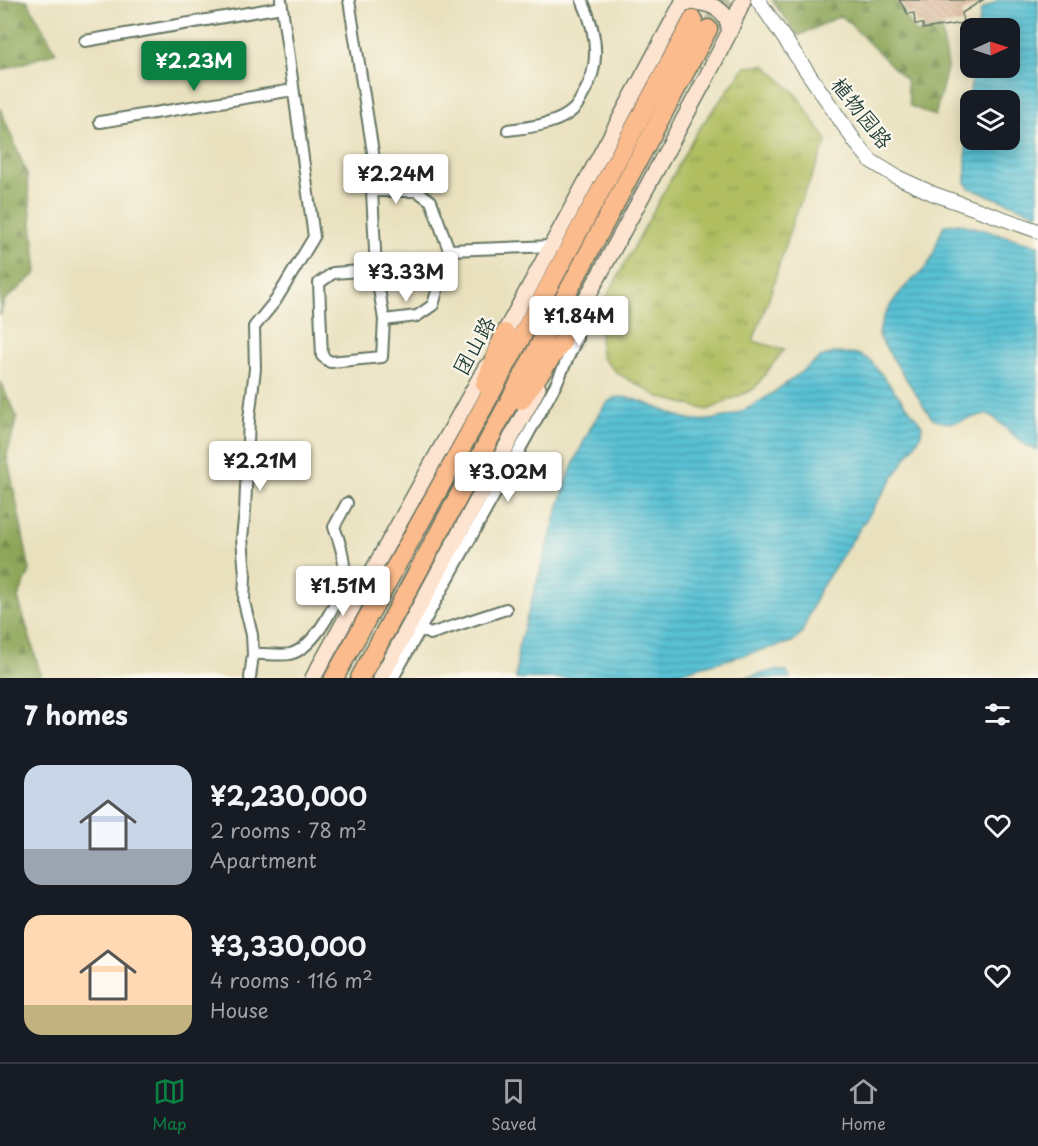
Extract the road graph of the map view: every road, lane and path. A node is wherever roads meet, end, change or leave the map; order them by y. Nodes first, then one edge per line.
1 (349, 0) edge
2 (582, 0) edge
3 (743, 0) edge
4 (683, 2) edge
5 (760, 3) edge
6 (281, 4) edge
7 (729, 33) junction
8 (85, 41) dead end
9 (293, 90) junction
10 (100, 122) dead end
11 (508, 130) dead end
12 (372, 191) junction
13 (1038, 231) edge
14 (553, 246) junction
15 (449, 250) junction
16 (376, 270) junction
17 (384, 320) junction
18 (505, 333) junction
19 (565, 337) junction
20 (452, 465) junction
21 (468, 479) junction
22 (347, 503) dead end
23 (506, 609) dead end
24 (416, 627) junction
25 (253, 654) junction
26 (250, 678) edge
27 (313, 678) edge
28 (334, 678) edge
29 (360, 678) edge
30 (381, 678) edge
31 (393, 678) edge

1 - 12 street
2 - 11 street
3 - 7 main road
4 - 7 main road
4 - 14 main road, 团山路
5 - 13 street, 植物园路
6 - 8 street
6 - 9 street
7 - 19 main road
9 - 10 street
9 - 25 street
12 - 15 street
12 - 16 street
14 - 15 street
14 - 18 main road, 团山路
15 - 17 street
16 - 17 street
16 - 17 street
18 - 20 highway
18 - 27 main road, 团山路
19 - 21 highway
19 - 24 main road
20 - 21 highway, 团山路
20 - 28 highway, 团山路
21 - 29 highway, 团山路
22 - 25 street
23 - 24 street
24 - 30 main road
24 - 31 street
25 - 26 street

